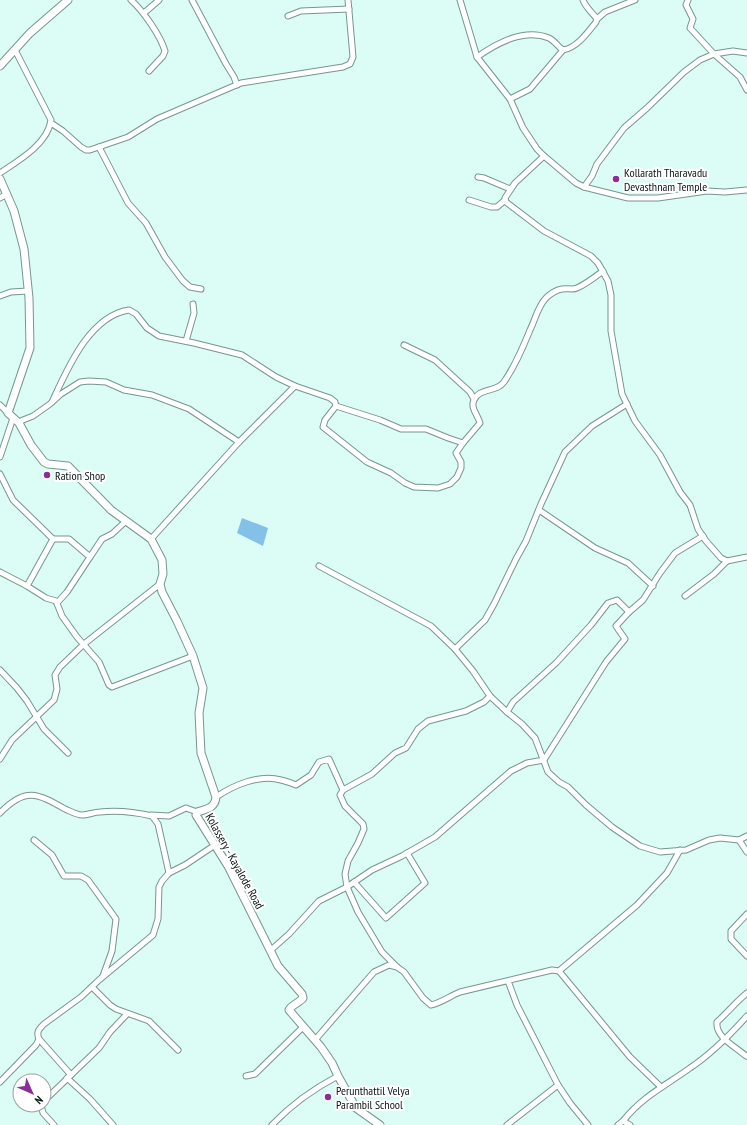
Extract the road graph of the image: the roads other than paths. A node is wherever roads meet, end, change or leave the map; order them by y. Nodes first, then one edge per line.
1 (67, 0) edge
2 (131, 0) edge
3 (159, 0) edge
4 (192, 0) edge
5 (348, 0) edge
6 (460, 0) edge
7 (583, 0) edge
8 (635, 0) edge
9 (688, 0) edge
10 (348, 9) junction
11 (144, 14) junction
12 (288, 16) dead end
13 (597, 19) junction
14 (15, 50) junction
15 (563, 50) junction
16 (747, 52) edge
17 (714, 54) junction
18 (477, 57) junction
19 (0, 66) edge
20 (149, 71) dead end
21 (237, 85) junction
22 (747, 90) edge
23 (510, 99) junction
24 (51, 123) junction
25 (99, 147) junction
26 (544, 156) junction
27 (0, 174) edge
28 (478, 177) dead end
29 (0, 179) edge
30 (584, 187) junction
31 (510, 189) junction
32 (747, 190) edge
33 (7, 194) junction
34 (0, 198) edge
35 (469, 200) dead end
36 (505, 200) junction
37 (603, 271) junction
38 (200, 289) dead end
39 (28, 291) junction
40 (0, 296) edge
41 (193, 304) dead end
42 (186, 341) junction
43 (404, 345) dead end
44 (296, 386) junction
45 (474, 399) junction
46 (52, 402) junction
47 (627, 404) junction
48 (0, 405) edge
49 (336, 406) junction
50 (13, 418) junction
51 (239, 442) junction
52 (463, 443) junction
53 (0, 457) edge
54 (0, 474) edge
55 (539, 510) junction
56 (126, 520) junction
57 (703, 536) junction
58 (53, 539) junction
59 (151, 539) junction
60 (90, 557) junction
61 (747, 557) edge
62 (727, 561) junction
63 (319, 566) dead end
64 (0, 572) edge
65 (160, 584) junction
66 (27, 586) junction
67 (653, 586) junction
68 (686, 596) dead end
69 (58, 604) junction
70 (629, 612) junction
71 (84, 644) junction
72 (455, 649) junction
73 (193, 656) junction
74 (0, 670) edge
75 (490, 696) junction
76 (507, 712) junction
77 (37, 716) junction
78 (68, 753) dead end
79 (0, 759) edge
80 (544, 760) junction
81 (343, 790) junction
82 (216, 797) junction
83 (198, 812) junction
84 (0, 813) edge
85 (150, 815) junction
86 (747, 836) edge
87 (34, 840) dead end
88 (739, 840) junction
89 (215, 845) junction
90 (680, 850) junction
91 (747, 852) edge
92 (407, 853) junction
93 (169, 873) junction
94 (354, 882) junction
95 (347, 887) junction
96 (747, 914) edge
97 (271, 950) junction
98 (747, 956) edge
99 (397, 967) junction
100 (559, 971) junction
101 (103, 977) junction
102 (508, 981) junction
103 (92, 987) junction
104 (747, 993) edge
105 (127, 1014) junction
106 (747, 1016) edge
107 (303, 1027) junction
108 (38, 1039) junction
109 (726, 1039) junction
110 (315, 1040) junction
111 (178, 1050) dead end
112 (746, 1056) dead end
113 (246, 1076) dead end
114 (338, 1076) junction
115 (69, 1077) junction
116 (0, 1082) edge
117 (558, 1085) junction
118 (661, 1086) junction
119 (52, 1093) edge
120 (43, 1113) edge
121 (623, 1121) junction
122 (54, 1125) edge
123 (113, 1125) edge
124 (272, 1125) edge
125 (380, 1125) edge
126 (507, 1125) edge
127 (588, 1125) edge
128 (618, 1125) edge
129 (630, 1125) edge

1 - 14 main road
2 - 11 street
3 - 11 street
4 - 21 street
5 - 10 street
6 - 18 street
7 - 13 street
8 - 13 street
9 - 17 street
10 - 12 street
10 - 21 street
11 - 20 street
13 - 15 street
14 - 19 main road
14 - 24 street
15 - 18 street
15 - 23 street
16 - 17 street
17 - 22 street
17 - 30 street
18 - 23 street
21 - 25 street
23 - 26 street
24 - 25 street
24 - 27 street
25 - 38 street
26 - 30 street
26 - 31 street
28 - 31 street
29 - 33 main road
30 - 32 street
31 - 36 street
33 - 34 street
33 - 39 main road
35 - 36 street
36 - 37 street
37 - 45 street
37 - 47 street
39 - 40 street
39 - 50 main road
41 - 42 street
42 - 44 street
42 - 46 street
43 - 45 street
44 - 49 street
44 - 51 street
45 - 52 street
46 - 50 street
46 - 51 street
47 - 55 street
47 - 57 street
48 - 50 street
49 - 52 street
49 - 52 street
50 - 53 street
50 - 56 main road, Kolassery - Kayalode Road
51 - 59 street
54 - 58 street
55 - 67 street
55 - 72 street
56 - 59 main road, Kolassery - Kayalode Road
56 - 60 street
57 - 62 street
57 - 67 street
58 - 60 street
58 - 66 street
59 - 65 main road, Kolassery - Kayalode Road
60 - 69 street
61 - 62 street
62 - 68 street
63 - 72 street
64 - 66 street
65 - 71 street
65 - 73 main road, Kolassery - Kayalode Road
66 - 69 street
67 - 70 street
69 - 71 street
70 - 76 street
70 - 80 street
71 - 73 street
71 - 77 street
72 - 75 street
73 - 82 main road, Kolassery - Kayalode Road
74 - 77 street
75 - 76 street
75 - 81 street
76 - 80 street
77 - 78 street
77 - 79 street
80 - 90 street
80 - 92 street
81 - 82 street
81 - 95 street
82 - 83 main road, Kolassery - Kayalode Road
83 - 85 street
83 - 89 main road, Kolassery - Kayalode Road
84 - 85 street
85 - 93 street
86 - 88 street
87 - 101 street
88 - 90 street
88 - 91 street
89 - 93 street
89 - 97 main road, Kolassery - Kayalode Road
90 - 100 street
92 - 94 street
92 - 94 street
93 - 101 street
94 - 95 street
95 - 97 street
95 - 99 street
96 - 98 street
97 - 107 main road, Kolassery - Kayalode Road
99 - 102 street
99 - 110 street
100 - 102 street
100 - 118 street
101 - 103 street
102 - 117 street
103 - 105 street
103 - 108 street
104 - 109 street
105 - 111 street
105 - 115 street
106 - 109 street
107 - 110 main road, Kolassery - Kayalode Road
107 - 113 street
108 - 115 street
108 - 116 street
109 - 112 street
109 - 118 street
110 - 114 main road, Kolassery - Kayalode Road
114 - 124 street
114 - 125 main road, Kolassery - Kayalode Road
115 - 119 street
115 - 123 street
117 - 126 street
117 - 127 street
118 - 121 street
120 - 122 street
121 - 128 street
121 - 129 street

